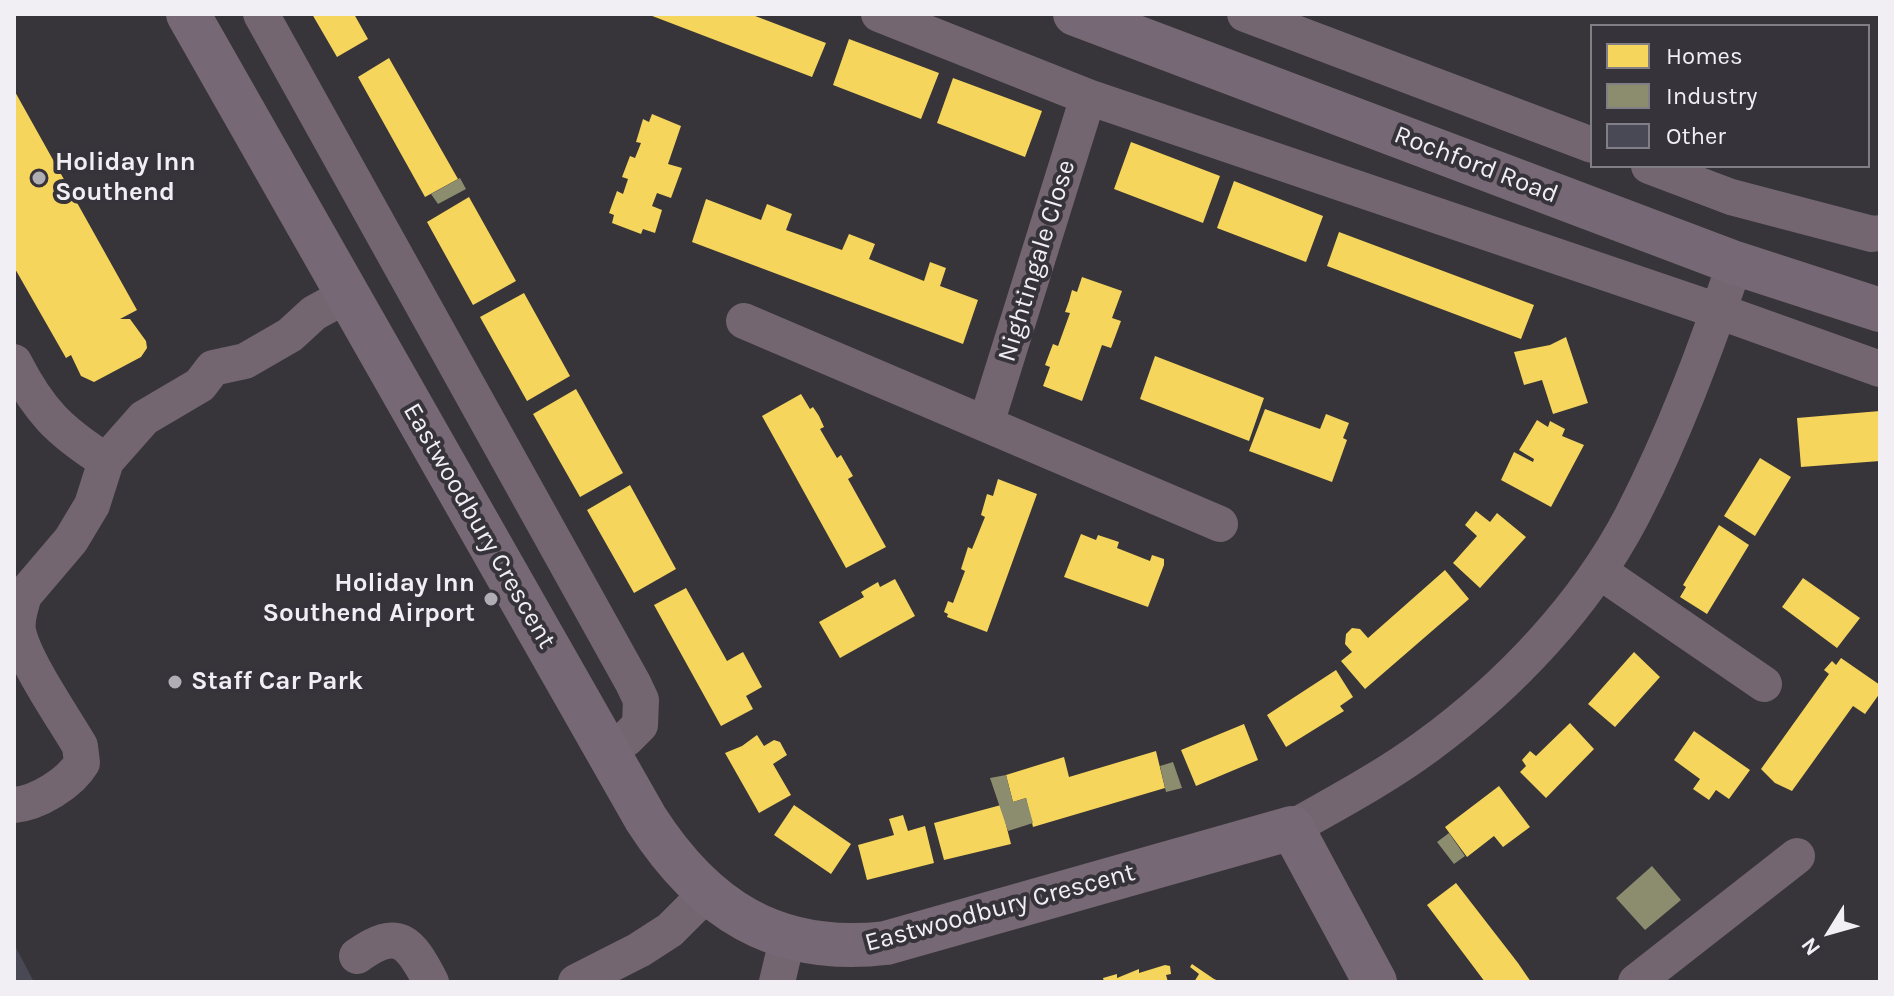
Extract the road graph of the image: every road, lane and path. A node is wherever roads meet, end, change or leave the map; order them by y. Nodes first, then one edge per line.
1 (188, 14) edge
2 (261, 14) edge
3 (879, 14) edge
4 (1075, 14) edge
5 (1245, 14) edge
6 (1088, 97) junction
7 (1590, 144) edge
8 (1654, 168) edge
9 (1880, 233) edge
10 (1735, 263) junction
11 (331, 304) junction
12 (1880, 310) edge
13 (1718, 311) junction
14 (744, 321) dead end
15 (14, 362) edge
16 (1880, 369) edge
17 (986, 424) junction
18 (115, 450) junction
19 (1220, 524) dead end
20 (1599, 571) junction
21 (19, 601) edge
22 (1764, 684) dead end
23 (607, 750) junction
24 (14, 805) edge
25 (1292, 828) junction
26 (1797, 856) dead end
27 (706, 894) junction
28 (788, 936) junction
29 (411, 982) edge
30 (431, 982) edge
31 (576, 982) edge
32 (777, 982) edge
33 (1375, 982) edge
34 (1636, 982) edge

1 - 11 street, Eastwoodbury Crescent
2 - 23 street
3 - 6 street
4 - 10 street, Rochford Road
5 - 7 street
6 - 13 street
6 - 17 street, Nightingale Close
8 - 9 street
10 - 12 street, Rochford Road
10 - 13 street, Eastwoodbury Crescent
11 - 18 street
11 - 23 street, Eastwoodbury Crescent
13 - 16 street
13 - 20 street, Eastwoodbury Crescent
14 - 17 street
15 - 18 street
17 - 19 street
18 - 21 street
20 - 22 street
20 - 25 street, Eastwoodbury Crescent
21 - 24 street
23 - 27 street, Eastwoodbury Crescent
25 - 28 street, Eastwoodbury Crescent
25 - 33 street
26 - 34 street
27 - 28 street, Eastwoodbury Crescent
27 - 31 street
28 - 32 street
29 - 30 street

